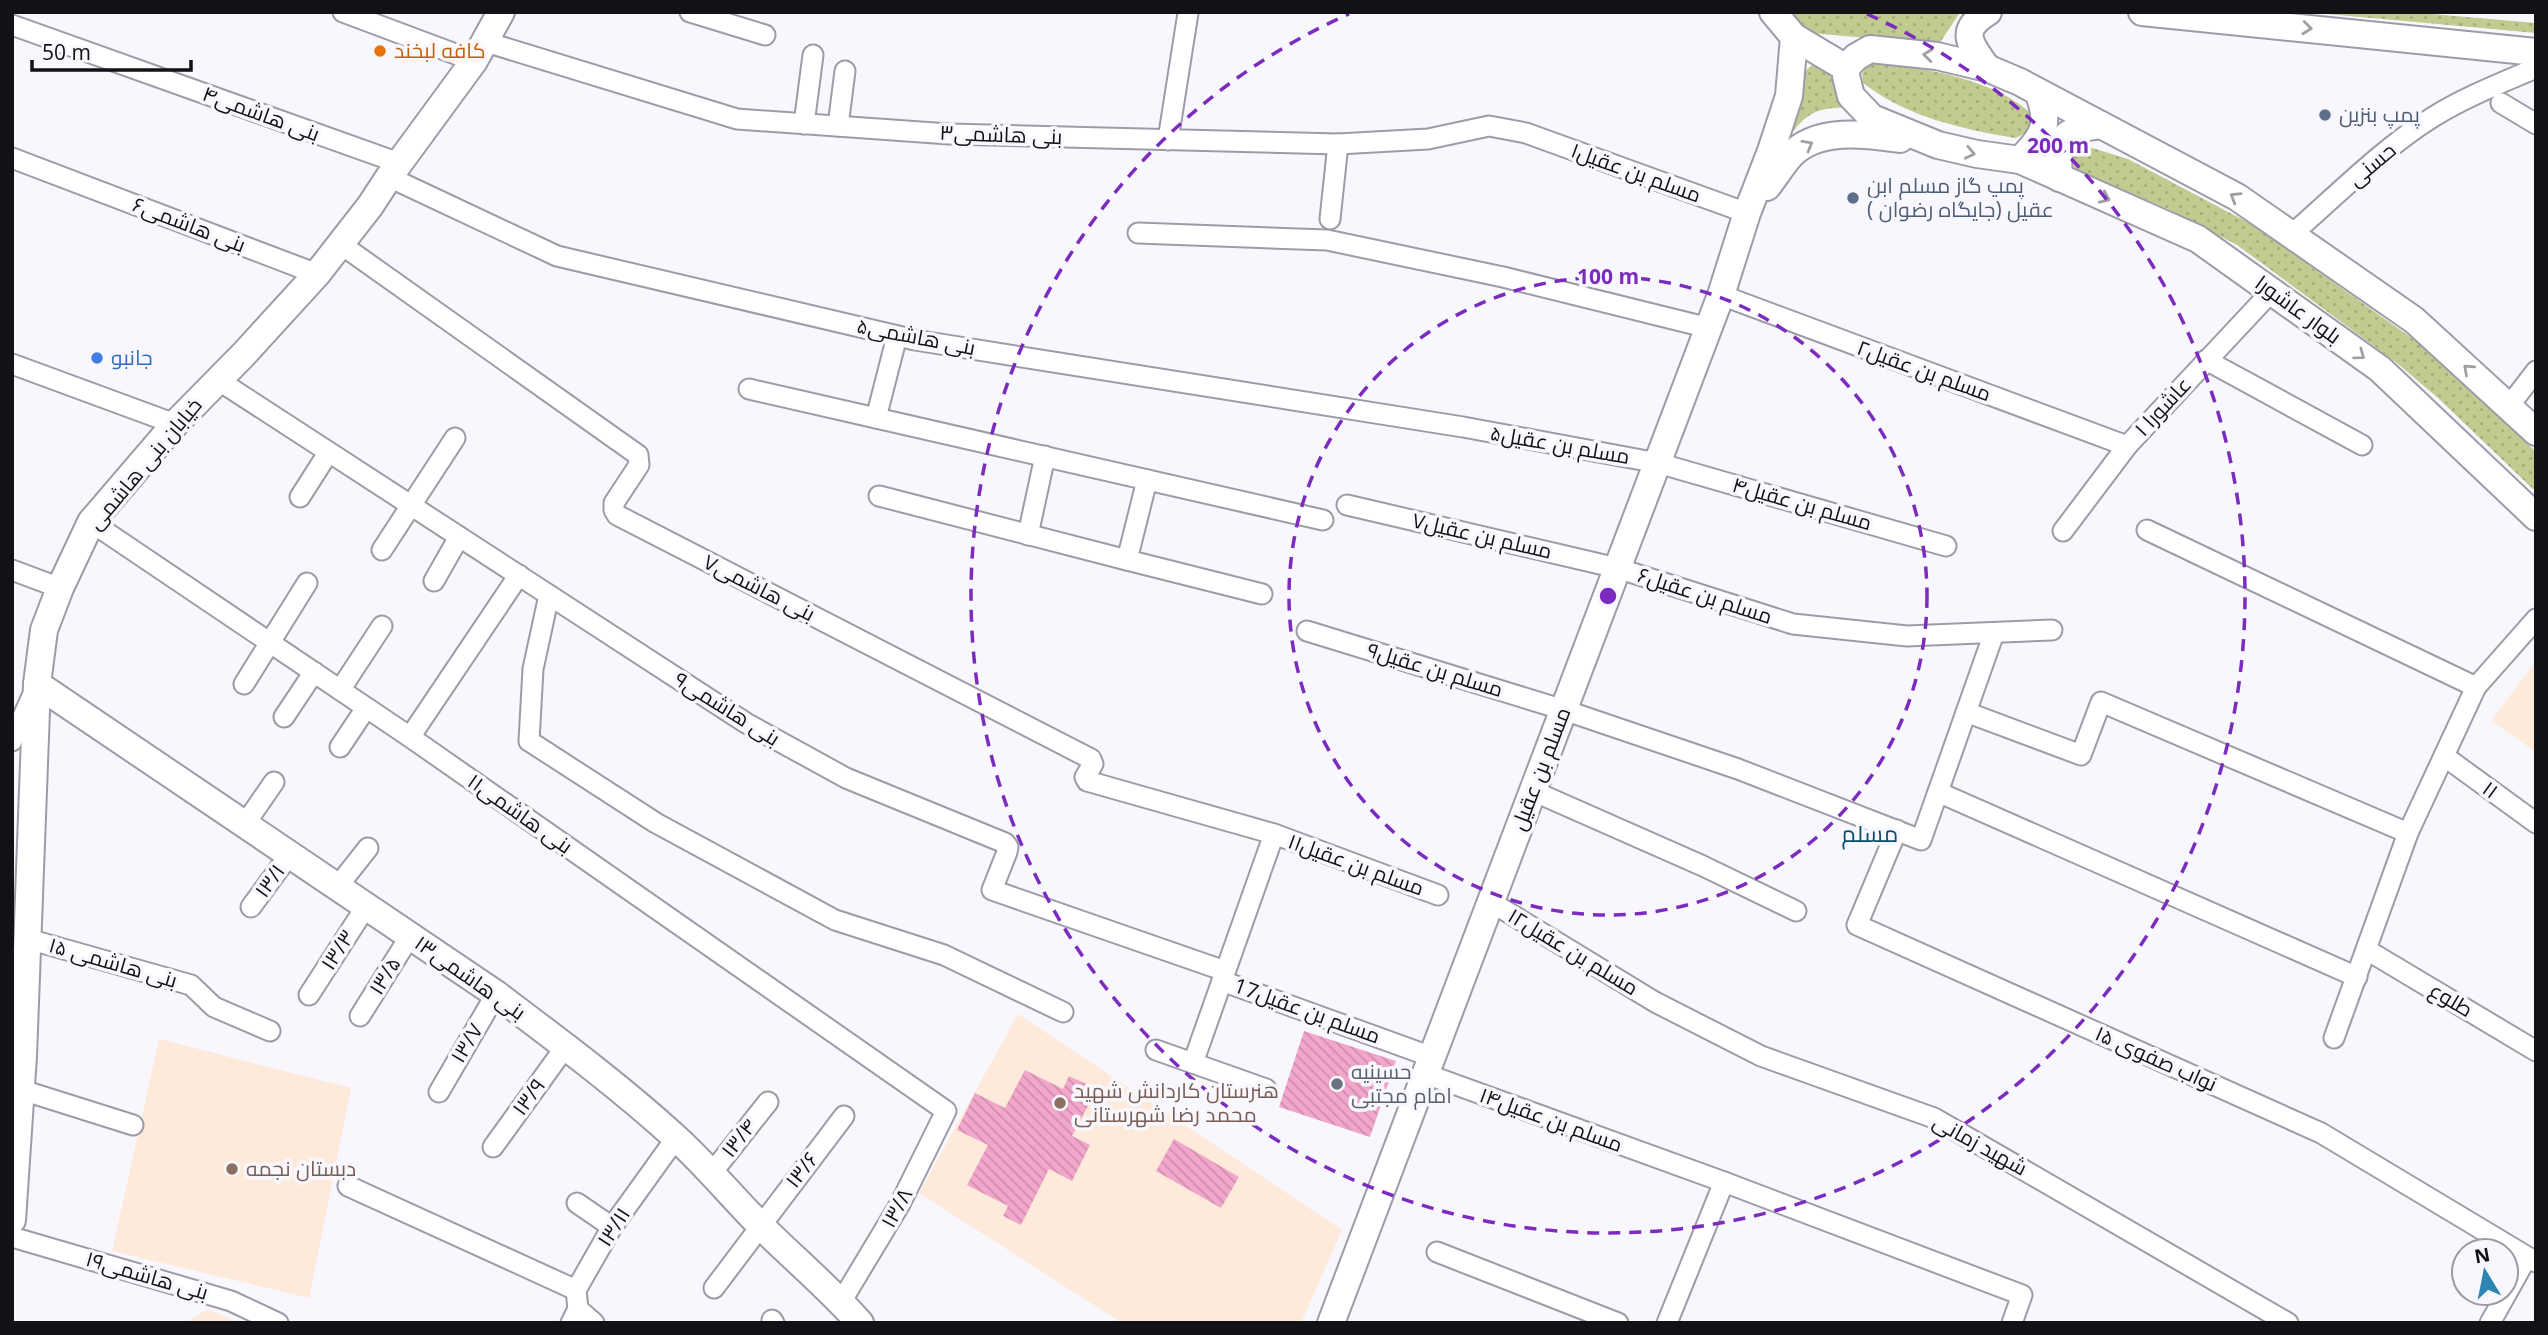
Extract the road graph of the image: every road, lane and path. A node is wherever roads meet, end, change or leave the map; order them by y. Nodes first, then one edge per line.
1 (343, 12) edge
2 (501, 12) edge
3 (690, 12) edge
4 (1773, 12) edge
5 (1988, 12) edge
6 (2142, 12) edge
7 (1188, 13) edge
8 (12, 26) edge
9 (765, 35) dead end
10 (1794, 37) junction
11 (480, 51) junction
12 (2536, 52) edge
13 (813, 55) dead end
14 (1846, 68) junction
15 (1987, 68) junction
16 (2536, 68) edge
17 (845, 71) dead end
18 (2038, 92) junction
19 (2501, 103) dead end
20 (804, 124) junction
21 (2536, 124) edge
22 (2101, 125) junction
23 (838, 126) junction
24 (1526, 133) joint
25 (1168, 140) junction
26 (1338, 144) junction
27 (1938, 145) junction
28 (12, 158) edge
29 (2020, 160) junction
30 (394, 170) junction
31 (2059, 177) junction
32 (1747, 213) junction
33 (1330, 219) dead end
34 (1138, 233) dead end
35 (2291, 235) junction
36 (339, 243) junction
37 (317, 274) junction
38 (2272, 291) junction
39 (1721, 295) junction
40 (1709, 328) junction
41 (897, 335) junction
42 (2206, 360) junction
43 (12, 364) edge
44 (2536, 371) edge
45 (218, 380) junction
46 (750, 389) dead end
47 (2509, 405) junction
48 (876, 418) junction
49 (175, 425) junction
50 (1463, 427) joint
51 (2536, 432) edge
52 (455, 439) dead end
53 (2362, 445) dead end
54 (2127, 446) junction
55 (328, 453) junction
56 (1045, 456) junction
57 (1658, 463) junction
58 (1147, 480) junction
59 (879, 496) dead end
60 (300, 497) dead end
61 (1347, 505) dead end
62 (411, 506) junction
63 (2536, 517) edge
64 (1322, 520) dead end
65 (91, 522) junction
66 (2147, 530) dead end
67 (2063, 531) dead end
68 (1028, 535) junction
69 (459, 537) junction
70 (1946, 546) dead end
71 (382, 550) dead end
72 (1127, 560) junction
73 (1618, 568) junction
74 (12, 570) edge
75 (519, 575) junction
76 (434, 581) dead end
77 (307, 583) dead end
78 (60, 588) junction
79 (1262, 594) dead end
80 (549, 595) junction
81 (2536, 619) edge
82 (383, 626) dead end
83 (2052, 630) dead end
84 (1307, 631) dead end
85 (1994, 633) junction
86 (270, 642) junction
87 (314, 672) junction
88 (37, 684) junction
89 (244, 684) dead end
90 (2476, 687) junction
91 (340, 690) junction
92 (366, 708) junction
93 (1564, 710) junction
94 (1966, 712) junction
95 (284, 717) dead end
96 (410, 737) junction
97 (12, 741) edge
98 (340, 747) dead end
99 (2444, 756) junction
100 (274, 782) dead end
101 (1533, 791) junction
102 (1938, 792) junction
103 (2536, 823) edge
104 (245, 824) junction
105 (1897, 830) junction
106 (2408, 833) junction
107 (1274, 834) junction
108 (368, 848) dead end
109 (290, 854) junction
110 (338, 886) junction
111 (1438, 895) dead end
112 (1491, 902) junction
113 (366, 905) junction
114 (251, 907) dead end
115 (1796, 911) dead end
116 (410, 936) junction
117 (28, 939) junction
118 (2367, 950) junction
119 (1223, 976) junction
120 (2357, 977) junction
121 (496, 994) junction
122 (309, 995) dead end
123 (1655, 1002) joint
124 (1063, 1012) dead end
125 (360, 1016) dead end
126 (270, 1031) dead end
127 (2334, 1038) dead end
128 (566, 1046) junction
129 (1156, 1050) dead end
130 (2536, 1051) edge
131 (1193, 1063) junction
132 (1429, 1065) junction
133 (1265, 1089) dead end
134 (22, 1090) junction
135 (439, 1091) dead end
136 (768, 1102) dead end
137 (946, 1111) joint
138 (844, 1116) dead end
139 (133, 1125) dead end
140 (676, 1138) junction
141 (493, 1147) dead end
142 (711, 1174) junction
143 (1724, 1182) junction
144 (348, 1186) dead end
145 (577, 1203) dead end
146 (13, 1211) edge
147 (760, 1225) junction
148 (612, 1227) junction
149 (12, 1237) edge
150 (1437, 1252) dead end
151 (2531, 1259) edge
152 (714, 1287) dead end
153 (841, 1302) junction
154 (575, 1307) edge
155 (1611, 1320) edge
156 (278, 1323) edge
157 (594, 1323) edge
158 (860, 1323) edge
159 (1331, 1323) edge
160 (1667, 1323) edge
161 (2012, 1323) edge
162 (2288, 1323) edge
163 (2490, 1323) edge

1 - 11 street, بنی هاشمی۳
2 - 11 street, خیابان بنی هاشمی
3 - 9 street
4 - 10 street
5 - 15 street
6 -> 12 street
7 - 25 street
8 - 30 street, ۴بنی هاشمی
10 - 14 street
10 - 32 street
11 - 20 street, بنی هاشمی۳
11 - 30 street, خیابان بنی هاشمی
13 - 20 street
15 -> 14 street
14 - 27 street
15 - 18 street
16 - 35 street, حسنی
17 - 23 street
18 - 22 street
18 - 29 street
19 - 21 street
20 - 23 street, بنی هاشمی۳
22 - 31 street
35 -> 22 street
23 - 25 street, بنی هاشمی۳
24 - 26 street, بنی هاشمی۳
24 - 32 street, مسلم بن عقیل۱
25 - 26 street, بنی هاشمی۳
26 - 33 street
27 -> 29 street, بلوار عاشورا
32 -> 27 street
28 - 37 street, ۶بنی هاشمی
29 - 31 street, بلوار عاشورا
30 - 36 street, خیابان بنی هاشمی
30 - 41 street, بنی هاشمی۵
31 -> 38 street, بلوار عاشورا
32 - 39 street, مسلم بن عقیل
34 - 40 street
47 -> 35 street
36 - 37 street, خیابان بنی هاشمی
36 - 107 street, بنی هاشمی۷
37 - 45 street, خیابان بنی هاشمی
38 - 42 street, عاشورا ۱
38 -> 63 street, بلوار عاشورا
39 - 40 street, مسلم بن عقیل
39 - 54 street, مسلم بن عقیل۲
40 - 57 street, مسلم بن عقیل
41 - 48 street
41 - 50 street, بنی هاشمی۵
42 - 53 street
42 - 54 street, عاشورا ۱
43 - 49 street
44 - 47 street
45 - 49 street, خیابان بنی هاشمی
45 - 55 street, بنی هاشمی۹
46 - 48 street
47 - 51 street
48 - 56 street
49 - 65 street, خیابان بنی هاشمی
50 - 57 street, مسلم بن عقیل۵
52 - 62 street
54 - 67 street, عاشورا ۱
55 - 60 street
55 - 62 street, بنی هاشمی۹
56 - 58 street
56 - 68 street
57 - 70 street, مسلم بن عقیل۴
57 - 73 street, مسلم بن عقیل
58 - 64 street
58 - 72 street
59 - 68 street
61 - 73 street, مسلم بن عقیل۷
62 - 69 street, بنی هاشمی۹
62 - 71 street
65 - 78 street, خیابان بنی هاشمی
65 - 86 street, بنی هاشمی۱۱
66 - 90 street
68 - 72 street
69 - 75 street, بنی هاشمی۹
69 - 76 street
72 - 79 street
73 - 85 street, مسلم بن عقیل۶
73 - 93 street, مسلم بن عقیل
74 - 78 street
75 - 80 street, بنی هاشمی۹
75 - 96 street
77 - 86 street
78 - 88 street, خیابان بنی هاشمی
80 - 119 street, بنی هاشمی۹
80 - 124 street
81 - 90 street
82 - 91 street
83 - 85 street, مسلم بن عقیل۶
84 - 93 street, مسلم بن عقیل۹
85 - 94 street
86 - 87 street, بنی هاشمی۱۱
86 - 89 street
87 - 91 street, بنی هاشمی۱۱
87 - 95 street
88 - 97 street
88 - 104 street, بنی هاشمی۱۳
88 - 117 street, خیابان بنی هاشمی
90 - 99 street
91 - 92 street, بنی هاشمی۱۱
92 - 96 street, بنی هاشمی۱۱
92 - 98 street
93 - 101 street, مسلم بن عقیل
93 - 105 street, مسلم بن عقیل۹
94 - 102 street
94 - 106 street
96 - 137 street, بنی هاشمی۱۱
99 - 103 street, ۱۱
99 - 106 street
100 - 104 street
101 - 112 street, مسلم بن عقیل
101 - 115 street
102 - 105 street, مسلم بن عقیل۹
102 - 120 street
104 - 109 street, بنی هاشمی۱۳
105 - 151 street, نواب صفوی ۱۵
106 - 118 street
107 - 111 street, مسلم بن عقیل۱۱
107 - 119 street
108 - 110 street
109 - 110 street, بنی هاشمی۱۳
109 - 114 street, ۱۳/۱
110 - 113 street, بنی هاشمی۱۳
112 - 123 street, مسلم بن عقیل۱۲
112 - 132 street, مسلم بن عقیل
113 - 116 street, بنی هاشمی۱۳
113 - 122 street, ۱۳/۳
116 - 121 street, بنی هاشمی۱۳
116 - 125 street, ۱۳/۵
117 - 126 street, ۱۵ بنی هاشمی
117 - 134 street, خیابان بنی هاشمی
118 - 120 street
118 - 130 street, طلوع
119 - 131 street
119 - 132 street, مسلم بن عقیل17
120 - 127 street
121 - 128 street, بنی هاشمی۱۳
121 - 135 street, ۱۳/۷
123 - 162 street, شهید زمانی
128 - 140 street, بنی هاشمی۱۳
128 - 141 street, ۱۳/۹
129 - 131 street
131 - 133 street
132 - 143 street, مسلم بن عقیل۱۴
132 - 159 street, مسلم بن عقیل
134 - 139 street
134 - 146 street, خیابان بنی هاشمی
136 - 142 street, ۱۳/۴
137 - 153 street, ۱۳/۸
138 - 147 street, ۱۳/۶
140 - 142 street, بنی هاشمی۱۳
140 - 148 street, ۱۳/۱۱
142 - 147 street, بنی هاشمی۱۳
143 - 160 street
143 - 161 street, مسلم بن عقیل۱۴
144 - 154 street
145 - 148 street
147 - 152 street, ۱۳/۶
147 - 153 street, بنی هاشمی۱۳
148 - 154 street, ۱۳/۱۱
149 - 156 street, بنی هاشمی۱۹
150 - 155 street
151 - 163 street
153 - 158 street, بنی هاشمی۱۳
154 - 157 street

